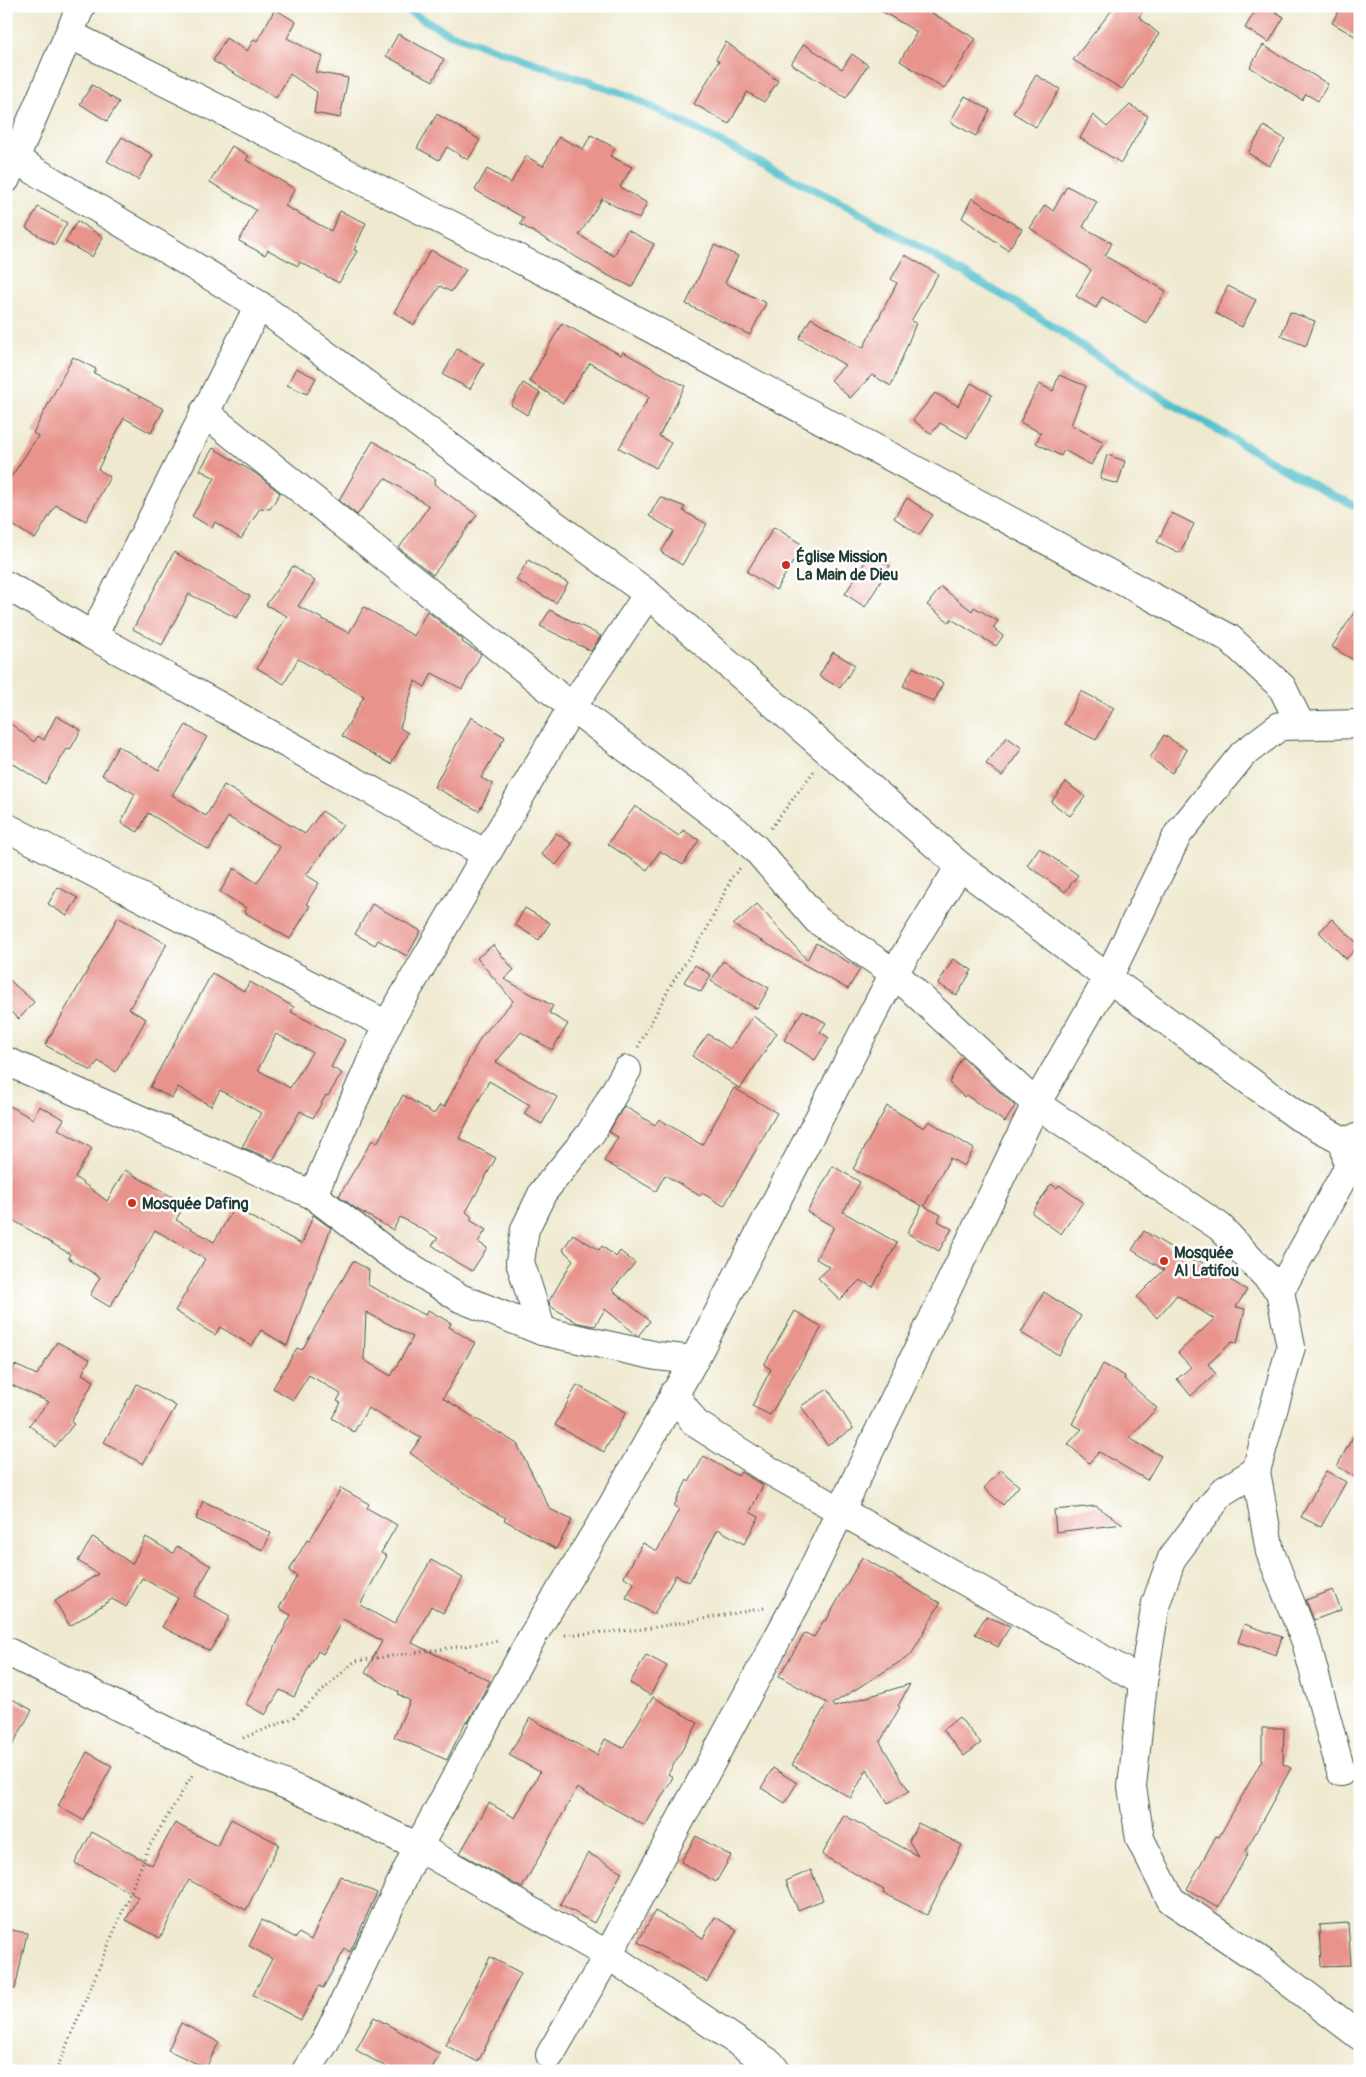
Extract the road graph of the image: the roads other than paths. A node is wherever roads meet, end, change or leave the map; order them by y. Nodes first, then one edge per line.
1 (81, 6) edge
2 (69, 34) junction
3 (9, 165) edge
4 (260, 305) junction
5 (204, 412) junction
6 (6, 585) edge
7 (648, 594) junction
8 (93, 636) junction
9 (572, 707) junction
10 (1300, 724) junction
11 (1360, 724) edge
12 (6, 827) edge
13 (486, 854) junction
14 (960, 866) junction
15 (894, 973) junction
16 (1108, 978) junction
17 (387, 1025) junction
18 (6, 1061) edge
19 (626, 1070) road end
20 (1036, 1104) junction
21 (1352, 1139) edge
22 (313, 1195) junction
23 (1280, 1291) junction
24 (542, 1331) junction
25 (694, 1360) junction
26 (674, 1393) junction
27 (1256, 1471) junction
28 (842, 1510) junction
29 (6, 1651) edge
30 (1143, 1682) junction
31 (1341, 1772) dead end
32 (418, 1847) junction
33 (608, 1955) junction
34 (1360, 2036) edge
35 (550, 2055) dead end
36 (306, 2071) edge
37 (776, 2071) edge

1 - 2 street
2 - 3 street
2 - 10 street
3 - 4 street
4 - 5 street
4 - 7 street
5 - 8 street
5 - 9 street
6 - 8 street
7 - 9 street
7 - 14 street
8 - 13 street
9 - 13 street
9 - 15 street
10 - 11 street
10 - 16 street
12 - 17 street
13 - 17 street
14 - 15 street
14 - 16 street
15 - 20 street
15 - 25 street
16 - 20 street
16 - 21 street
17 - 22 street
18 - 22 street
19 - 24 street
20 - 23 street
20 - 28 street
21 - 23 street
22 - 24 street
23 - 27 street
24 - 25 street
25 - 26 street
26 - 28 street
26 - 32 street
27 - 30 street
27 - 31 street
28 - 30 street
28 - 33 street
29 - 32 street
30 - 34 street
32 - 33 street
32 - 36 street
33 - 35 street
33 - 37 street

